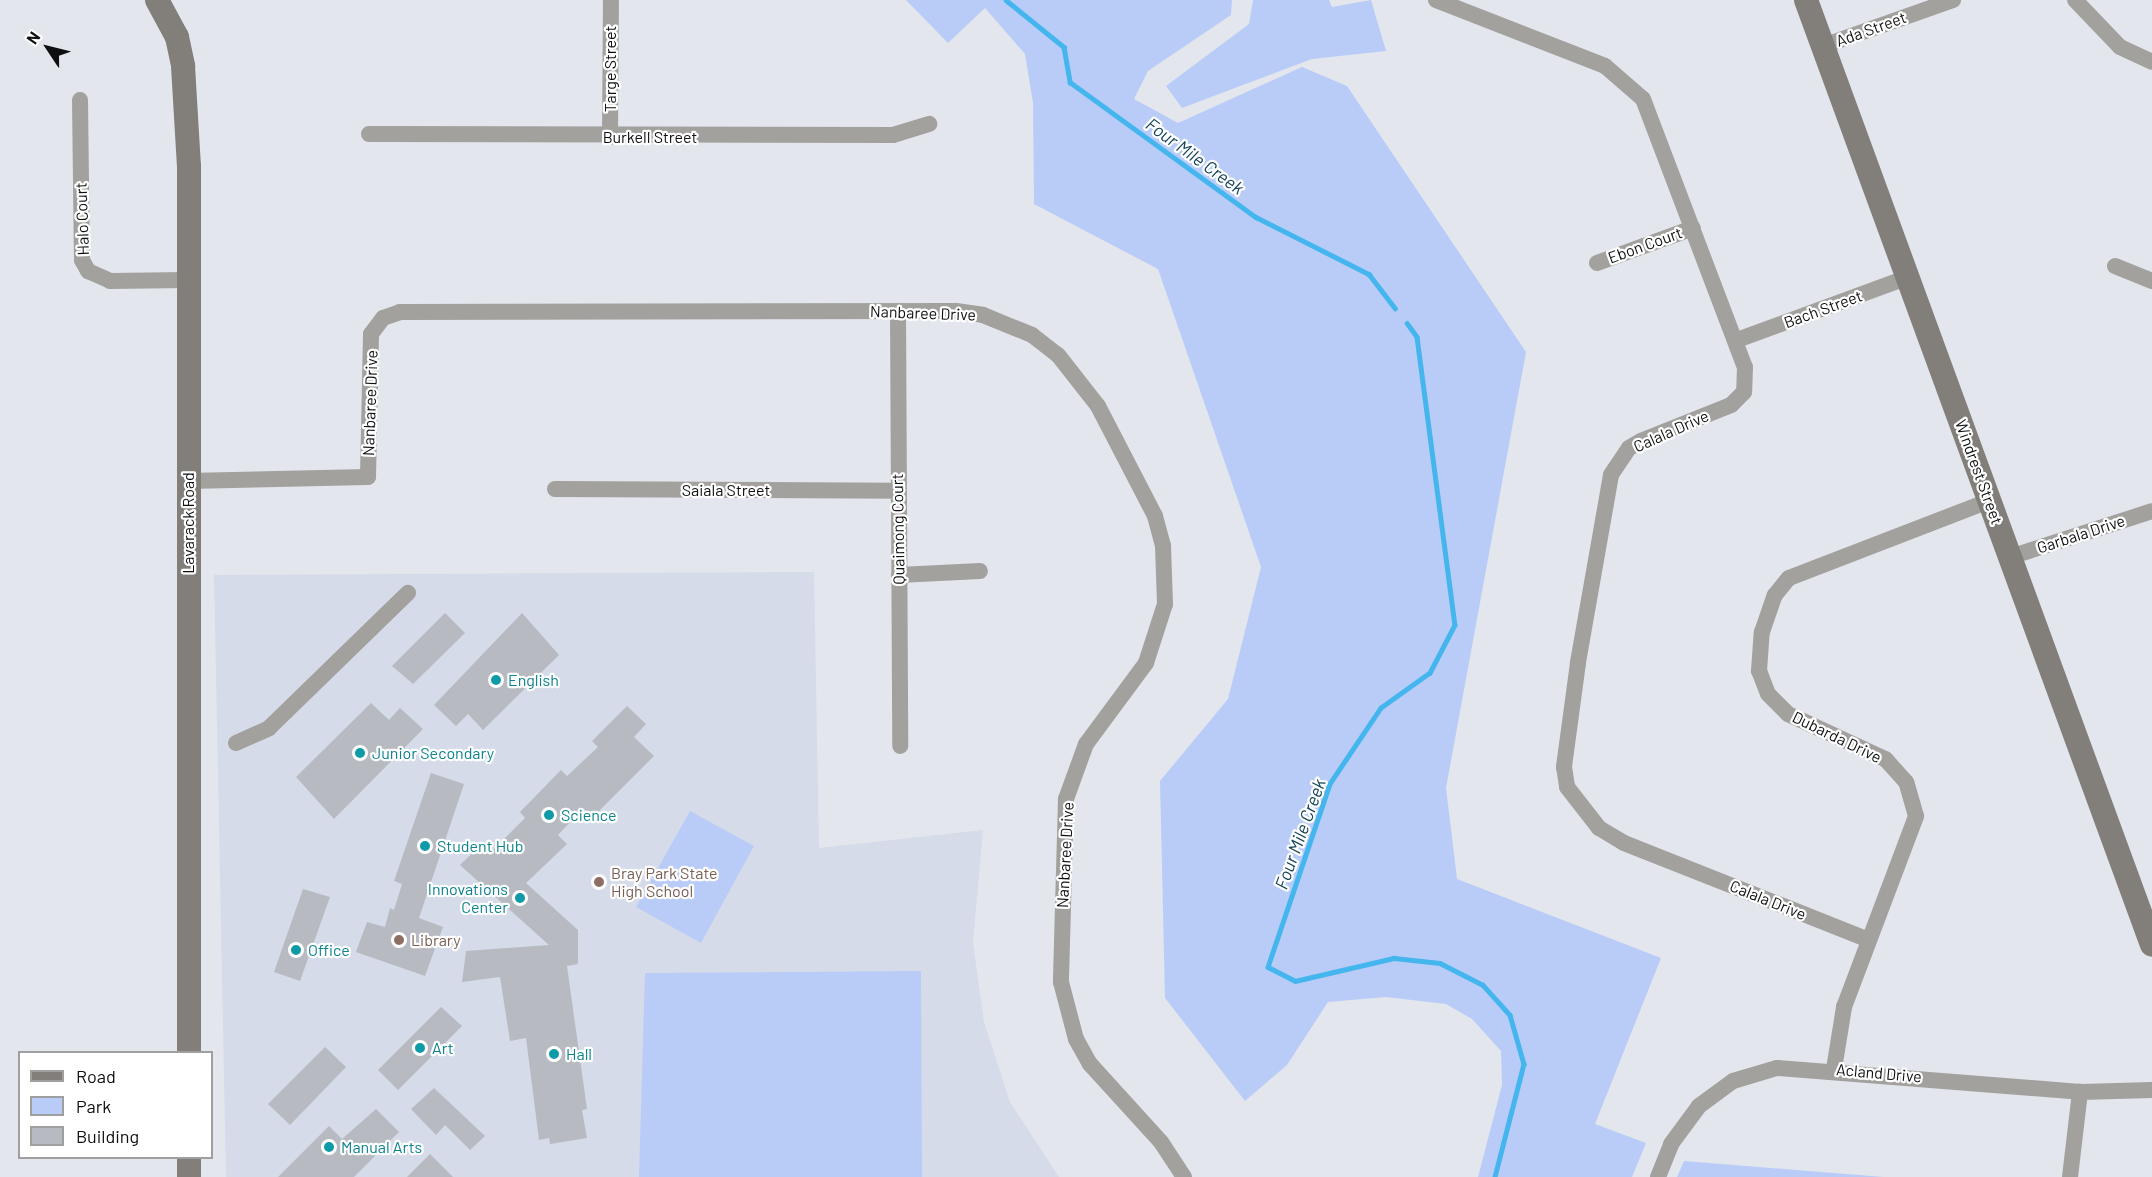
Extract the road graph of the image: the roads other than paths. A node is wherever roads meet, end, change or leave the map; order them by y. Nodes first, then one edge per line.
1 (157, 0) edge
2 (611, 0) edge
3 (1436, 0) edge
4 (1806, 0) edge
5 (1953, 0) edge
6 (2075, 0) edge
7 (1823, 46) junction
8 (2152, 62) edge
9 (80, 100) dead end
10 (929, 124) dead end
11 (369, 134) dead end
12 (610, 137) junction
13 (1693, 228) junction
14 (1598, 263) dead end
15 (2115, 266) dead end
16 (1908, 277) junction
17 (187, 280) junction
18 (2152, 281) edge
19 (898, 311) junction
20 (1737, 340) junction
21 (188, 482) junction
22 (555, 489) dead end
23 (897, 491) junction
24 (1989, 501) junction
25 (2152, 511) edge
26 (2010, 557) junction
27 (980, 572) dead end
28 (899, 575) junction
29 (408, 593) dead end
30 (236, 743) dead end
31 (900, 746) dead end
32 (1867, 939) junction
33 (2152, 945) edge
34 (189, 1051) edge
35 (1834, 1069) junction
36 (2152, 1090) edge
37 (2080, 1092) junction
38 (189, 1159) edge
39 (189, 1177) edge
40 (1184, 1177) edge
41 (1658, 1177) edge
42 (2070, 1177) edge

1 - 17 street, Lavarack Road
2 - 12 street, Targe Street
3 - 13 street, Calala Drive
4 - 7 street, Windrest Street
5 - 7 street, Ada Street
6 - 8 street
7 - 16 street, Windrest Street
9 - 17 street, Halo Court
10 - 12 street, Burkell Street
11 - 12 street, Burkell Street
13 - 14 street, Ebon Court
13 - 20 street, Calala Drive
15 - 18 street
16 - 20 street, Bach Street
16 - 24 street, Windrest Street
17 - 21 street, Lavarack Road
19 - 21 street, Nanbaree Drive
19 - 23 street, Quaimong Court
19 - 40 street, Nanbaree Drive
20 - 32 street, Calala Drive
21 - 34 street, Lavarack Road
22 - 23 street, Saiala Street
23 - 28 street, Quaimong Court
24 - 26 street, Windrest Street
24 - 32 street, Dubarda Drive
25 - 26 street, Garbala Drive
26 - 33 street, Windrest Street
27 - 28 street
28 - 31 street, Quaimong Court
29 - 30 street
32 - 35 street, Dubarda Drive
35 - 37 street, Acland Drive
35 - 41 street, Acland Drive
36 - 37 street, Acland Drive
37 - 42 street
38 - 39 street

